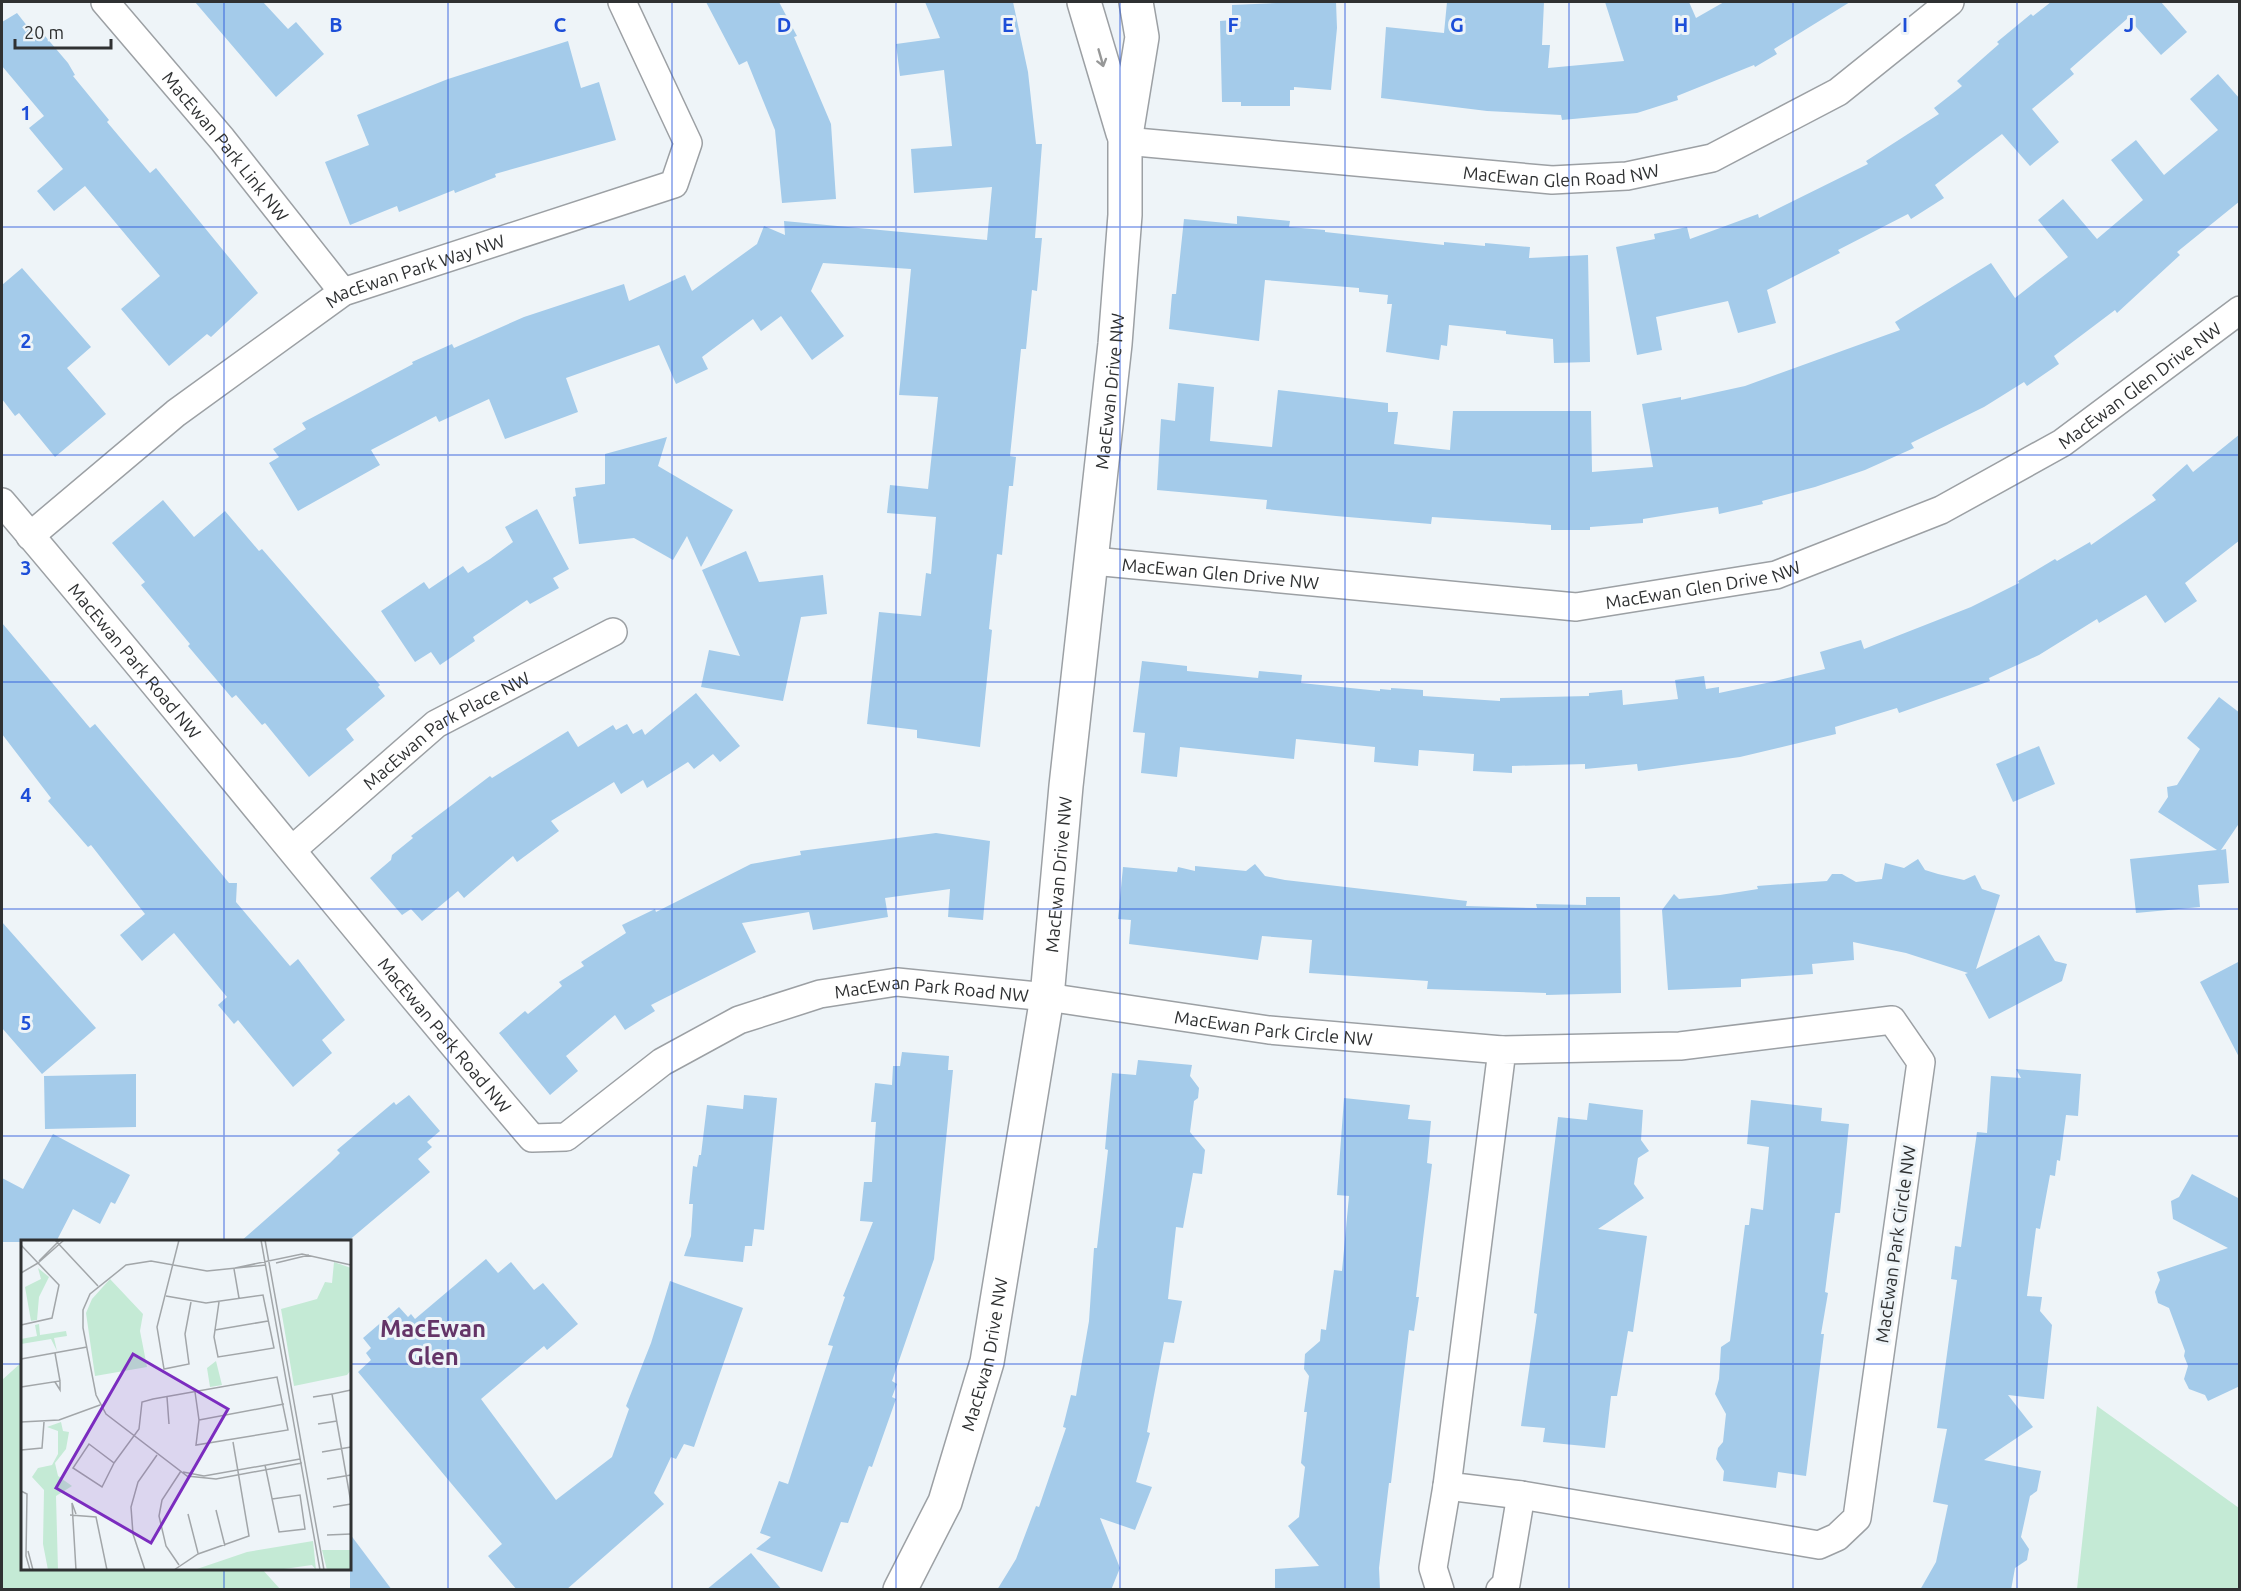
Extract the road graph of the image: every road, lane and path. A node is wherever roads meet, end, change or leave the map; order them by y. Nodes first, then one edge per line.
1 (105, 2) edge
2 (622, 2) edge
3 (1084, 2) edge
4 (1136, 2) edge
5 (1950, 2) edge
6 (1125, 141) junction
7 (344, 292) junction
8 (2240, 310) edge
9 (2, 502) edge
10 (30, 536) junction
11 (1093, 561) junction
12 (613, 632) dead end
13 (293, 849) junction
14 (1047, 997) junction
15 (1502, 1050) junction
16 (1447, 1486) junction
17 (1521, 1496) junction
18 (900, 1590) edge
19 (1440, 1590) edge
20 (1500, 1590) edge

1 - 7 street, MacEwan Park Link NW
2 - 7 street, MacEwan Park Way NW
3 -> 6 street, MacEwan Drive NW
4 - 6 street, MacEwan Drive NW
5 - 6 street, MacEwan Glen Road NW
6 - 11 street, MacEwan Drive NW
7 - 10 street, MacEwan Park Way NW
8 - 11 street, MacEwan Glen Drive NW
9 - 10 street, MacEwan Park Road NW
10 - 13 street, MacEwan Park Road NW
11 - 14 street, MacEwan Drive NW
12 - 13 street, MacEwan Park Place NW
13 - 14 street, MacEwan Park Road NW
14 - 15 street, MacEwan Park Circle NW
14 - 18 street, MacEwan Drive NW
15 - 16 street
15 - 17 street, MacEwan Park Circle NW
16 - 17 street, MacEwan Park Circle NW
16 - 19 street
17 - 20 street

